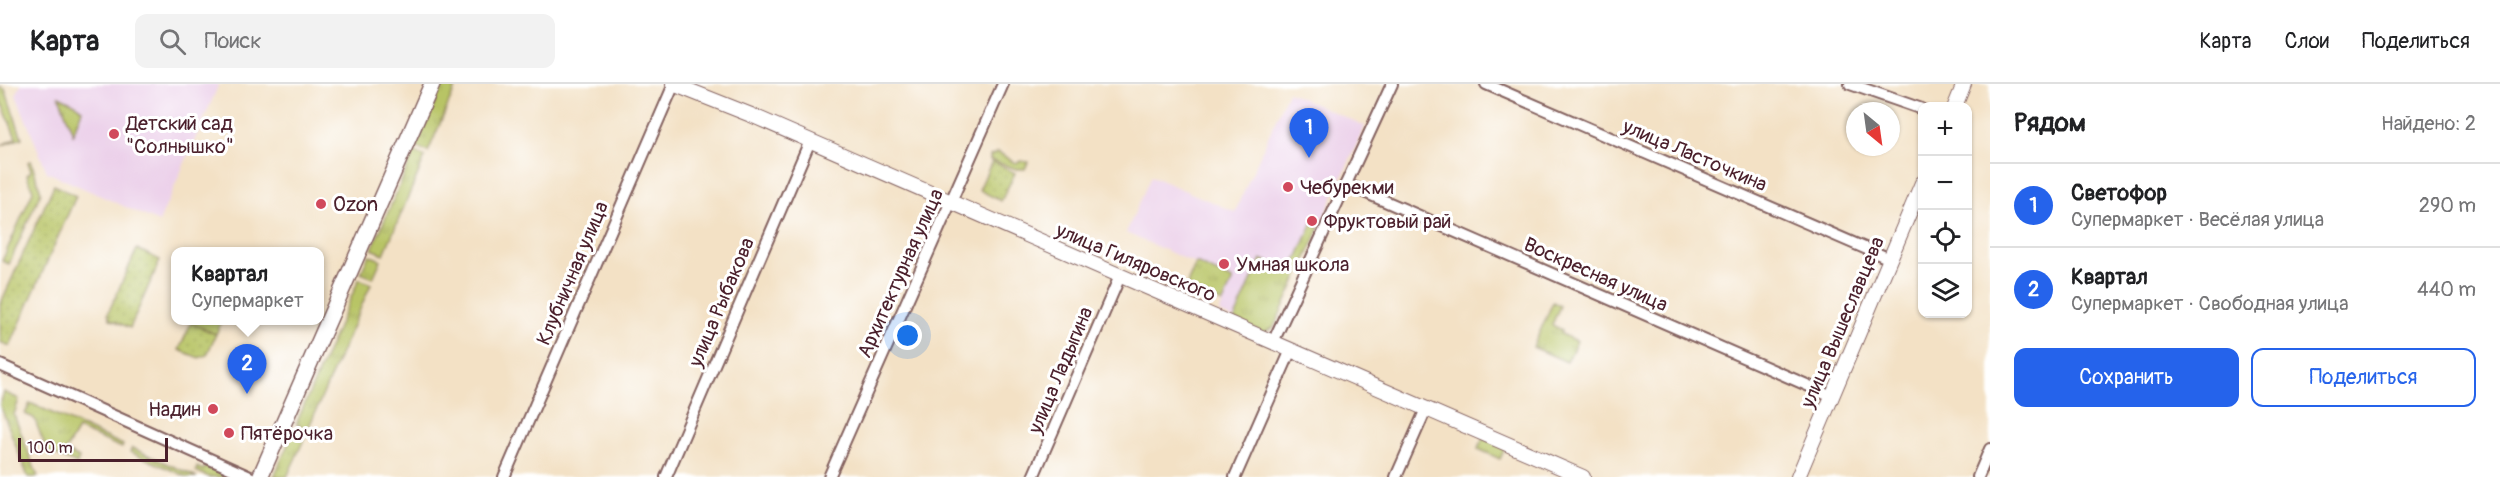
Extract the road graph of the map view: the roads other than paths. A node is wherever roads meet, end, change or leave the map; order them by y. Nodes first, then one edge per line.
1 (432, 84) edge
2 (674, 84) edge
3 (1003, 84) edge
4 (1392, 84) edge
5 (1486, 84) edge
6 (1850, 84) edge
7 (1965, 84) edge
8 (1957, 102) edge
9 (1918, 108) edge
10 (810, 141) junction
11 (1346, 184) junction
12 (1918, 195) edge
13 (951, 202) junction
14 (1890, 259) junction
15 (1120, 276) junction
16 (1273, 342) junction
17 (1291, 350) junction
18 (0, 365) edge
19 (1832, 396) junction
20 (1425, 409) junction
21 (1990, 449) edge
22 (1562, 473) edge
23 (250, 477) edge
24 (260, 477) edge
25 (504, 477) edge
26 (666, 477) edge
27 (829, 477) edge
28 (1033, 477) edge
29 (1235, 477) edge
30 (1396, 477) edge
31 (1583, 477) edge
32 (1798, 477) edge
33 (1978, 477) edge

1 - 24 main road
2 - 10 street, улица Гиляровского
2 - 25 street, Клубничная улица
3 - 13 street, Архитектурная улица
4 - 11 street
5 - 14 street, улица Ласточкина
6 - 9 street
7 - 8 street
10 - 13 street, улица Гиляровского
10 - 26 street, улица Рыбакова
11 - 16 street
11 - 19 street, Воскресная улица
12 - 14 street, улица Вышеславцева
13 - 15 street, улица Гиляровского
13 - 27 street, Архитектурная улица
14 - 19 street, улица Вышеславцева
15 - 16 street, улица Гиляровского
15 - 28 street, улица Ладыгина
16 - 17 street, улица Гиляровского
17 - 20 street, улица Гиляровского
17 - 29 street
18 - 23 street
19 - 32 street, улица Вышеславцева
20 - 22 street, улица Гиляровского
20 - 30 street
21 - 33 street
22 - 31 street, улица Гиляровского

